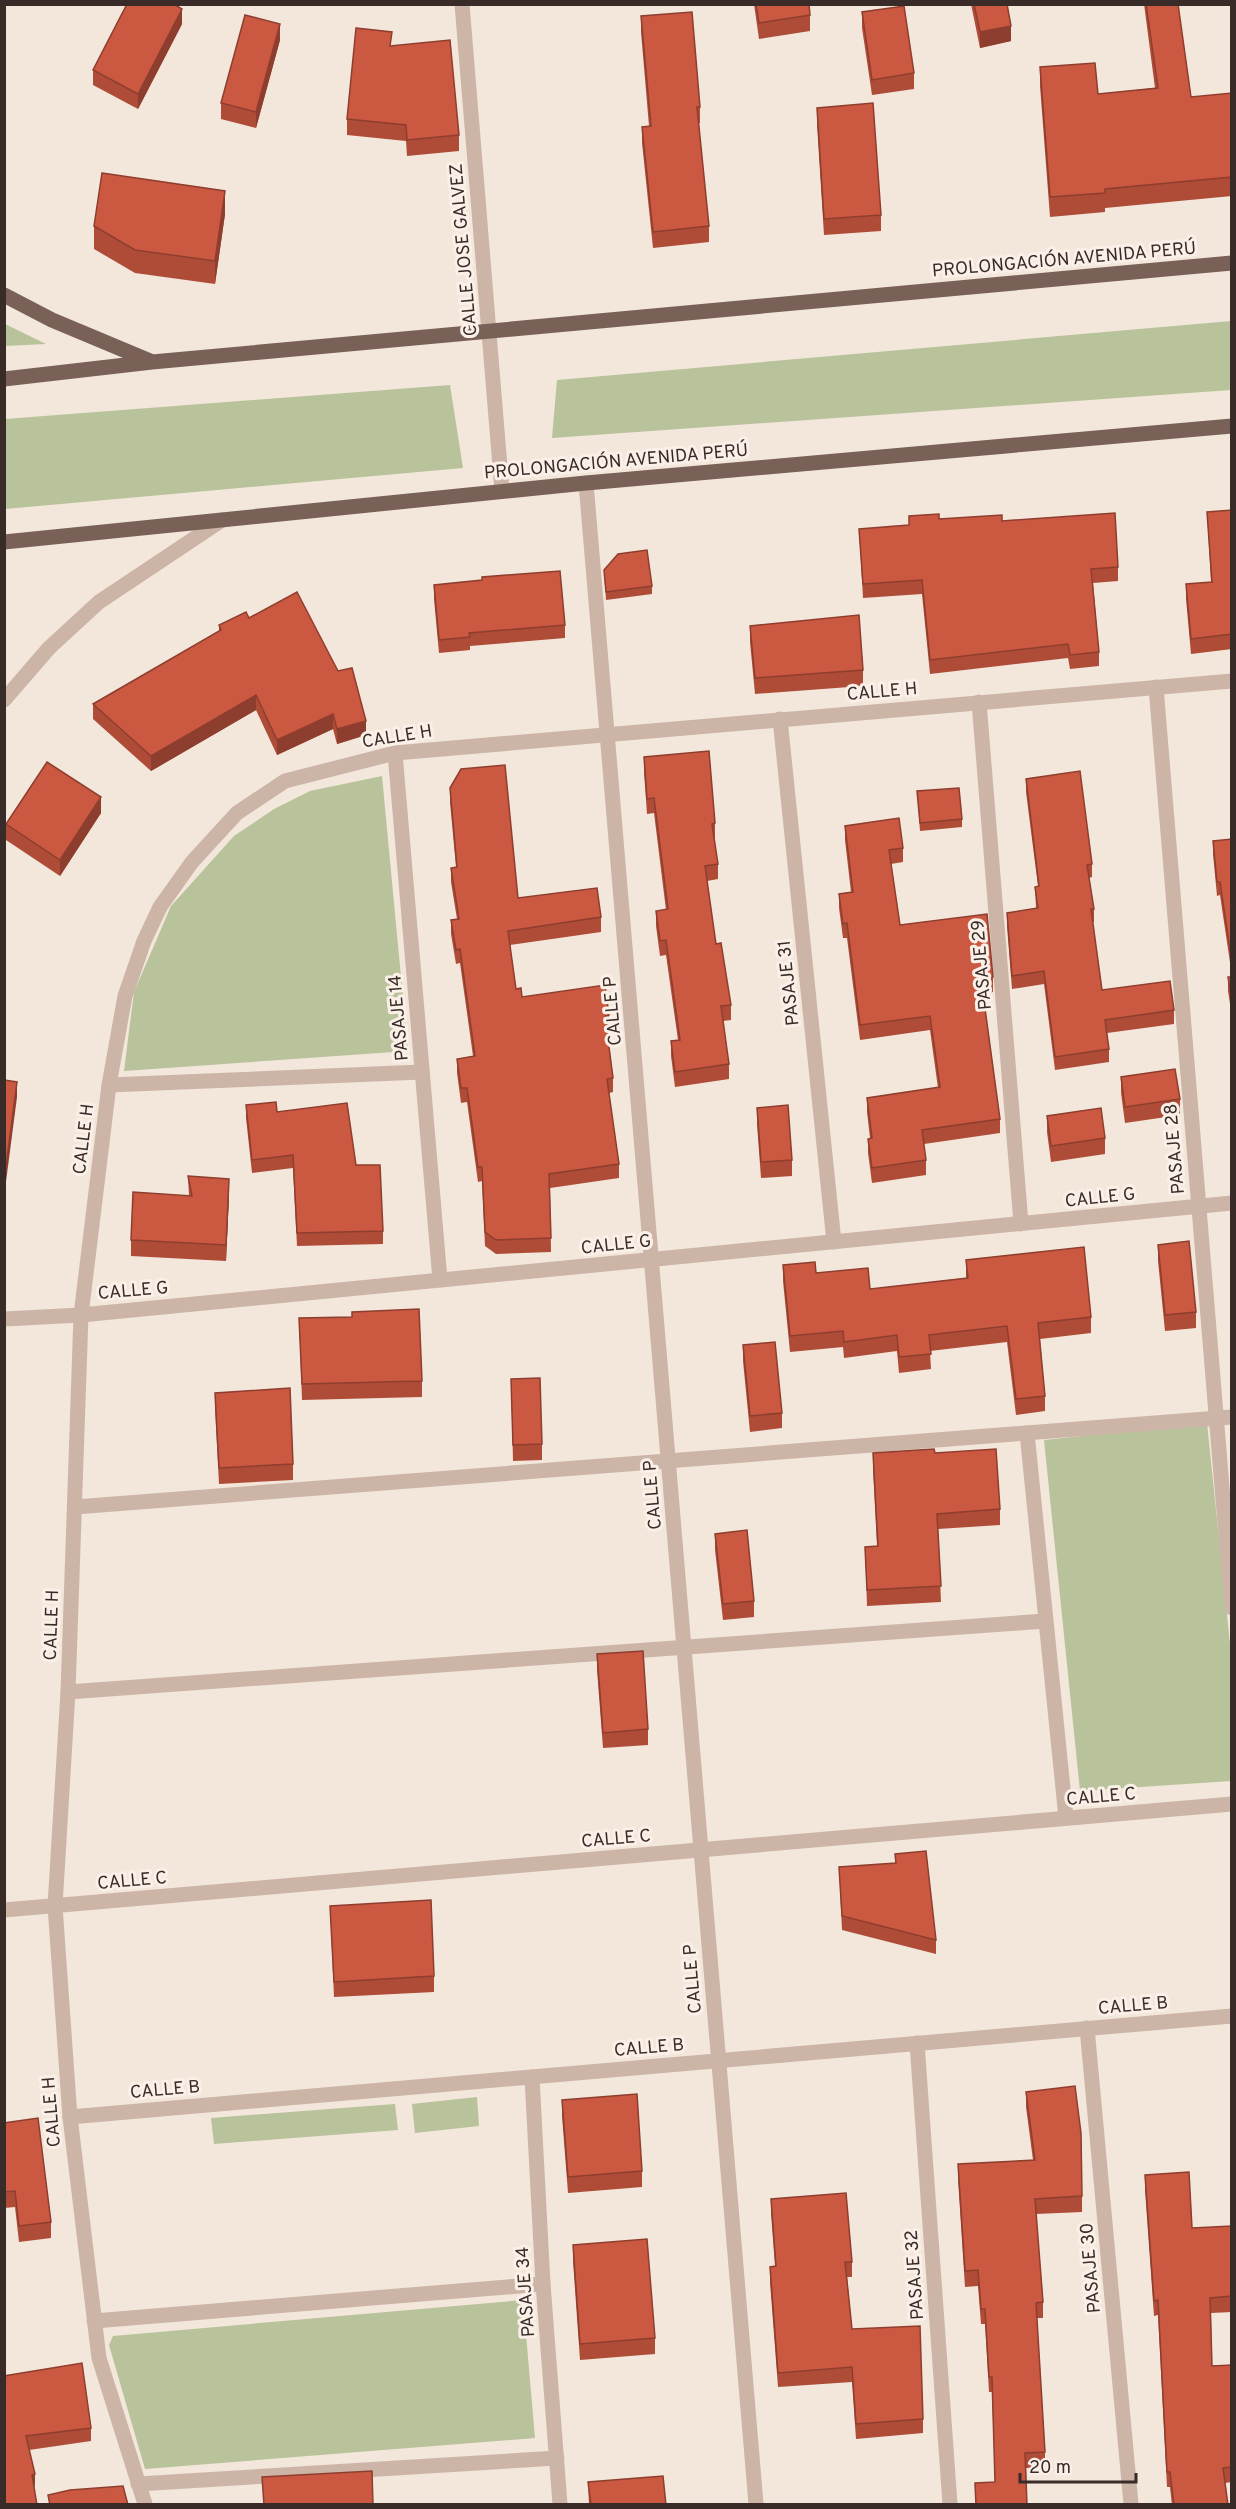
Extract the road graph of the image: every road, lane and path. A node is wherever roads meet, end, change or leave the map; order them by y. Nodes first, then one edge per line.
1 (462, 4) edge
2 (1232, 263) edge
3 (4, 295) edge
4 (490, 332) junction
5 (152, 362) junction
6 (4, 379) edge
7 (1232, 426) edge
8 (586, 483) junction
9 (502, 491) junction
10 (222, 520) junction
11 (4, 543) edge
12 (1232, 681) edge
13 (1156, 687) junction
14 (4, 700) edge
15 (979, 702) junction
16 (780, 719) junction
17 (608, 735) junction
18 (395, 753) junction
19 (422, 1072) junction
20 (109, 1085) junction
21 (1232, 1203) edge
22 (1198, 1207) junction
23 (1021, 1224) junction
24 (834, 1242) junction
25 (652, 1260) junction
26 (440, 1280) junction
27 (81, 1315) junction
28 (4, 1319) edge
29 (1224, 1417) edge
30 (1027, 1432) junction
31 (669, 1461) junction
32 (75, 1507) junction
33 (1231, 1599) edge
34 (1232, 1608) edge
35 (1045, 1621) junction
36 (684, 1647) junction
37 (68, 1692) junction
38 (1232, 1804) edge
39 (1066, 1818) junction
40 (701, 1850) junction
41 (55, 1906) junction
42 (4, 1910) edge
43 (1232, 2016) edge
44 (1087, 2028) junction
45 (917, 2043) junction
46 (718, 2061) junction
47 (532, 2077) junction
48 (70, 2117) junction
49 (543, 2284) junction
50 (94, 2321) junction
51 (556, 2458) junction
52 (138, 2484) junction
53 (145, 2505) edge
54 (560, 2505) edge
55 (756, 2505) edge
56 (950, 2505) edge
57 (1131, 2505) edge

1 - 4 street, CALLE JOSE GALVEZ
2 - 4 main road, PROLONGACIÓN AVENIDA PERÚ
3 - 5 main road
4 - 5 main road, PROLONGACIÓN AVENIDA PERÚ
4 - 9 street, CALLE JOSE GALVEZ
5 - 6 main road, PROLONGACIÓN AVENIDA PERÚ
7 - 8 main road, PROLONGACIÓN AVENIDA PERÚ
8 - 9 main road, PROLONGACIÓN AVENIDA PERÚ
8 - 17 street, CALLE P
9 - 10 main road, PROLONGACIÓN AVENIDA PERÚ
10 - 11 main road, PROLONGACIÓN AVENIDA PERÚ
10 - 14 street
12 - 13 street, CALLE H
13 - 15 street, CALLE H
13 - 22 street, PASAJE 28
15 - 16 street, CALLE H
15 - 23 street, PASAJE 29
16 - 17 street, CALLE H
16 - 24 street, PASAJE 31
17 - 18 street, CALLE H
17 - 25 street, CALLE P
18 - 19 street, PASAJE 14
18 - 20 street, CALLE H
19 - 20 street
19 - 26 street, PASAJE 14
20 - 27 street, CALLE H
21 - 22 street, CALLE G
22 - 23 street, CALLE G
22 - 29 street, PASAJE 28
23 - 24 street, CALLE G
24 - 25 street, CALLE G
25 - 26 street, CALLE G
25 - 31 street, CALLE P
26 - 27 street, CALLE G
27 - 28 street, CALLE G
27 - 32 street, CALLE H
29 - 30 street
29 - 33 street, PASAJE 28
30 - 31 street
30 - 35 street
31 - 32 street
31 - 36 street, CALLE P
32 - 37 street, CALLE H
33 - 34 street, PASAJE 28
35 - 36 street
35 - 39 street
36 - 37 street
36 - 40 street, CALLE P
37 - 41 street, CALLE H
38 - 39 street, CALLE C
39 - 40 street, CALLE C
40 - 41 street, CALLE C
40 - 46 street, CALLE P
41 - 42 street, CALLE C
41 - 48 street, CALLE H
43 - 44 street, CALLE B
44 - 45 street, CALLE B
44 - 57 street, PASAJE 30
45 - 46 street, CALLE B
45 - 56 street, PASAJE 32
46 - 47 street, CALLE B
46 - 55 street, CALLE P
47 - 48 street, CALLE B
47 - 49 street, PASAJE 34
48 - 50 street, CALLE H
49 - 50 street
49 - 51 street, PASAJE 34
50 - 52 street, CALLE H
51 - 52 street
51 - 54 street, PASAJE 34
52 - 53 street, CALLE H

